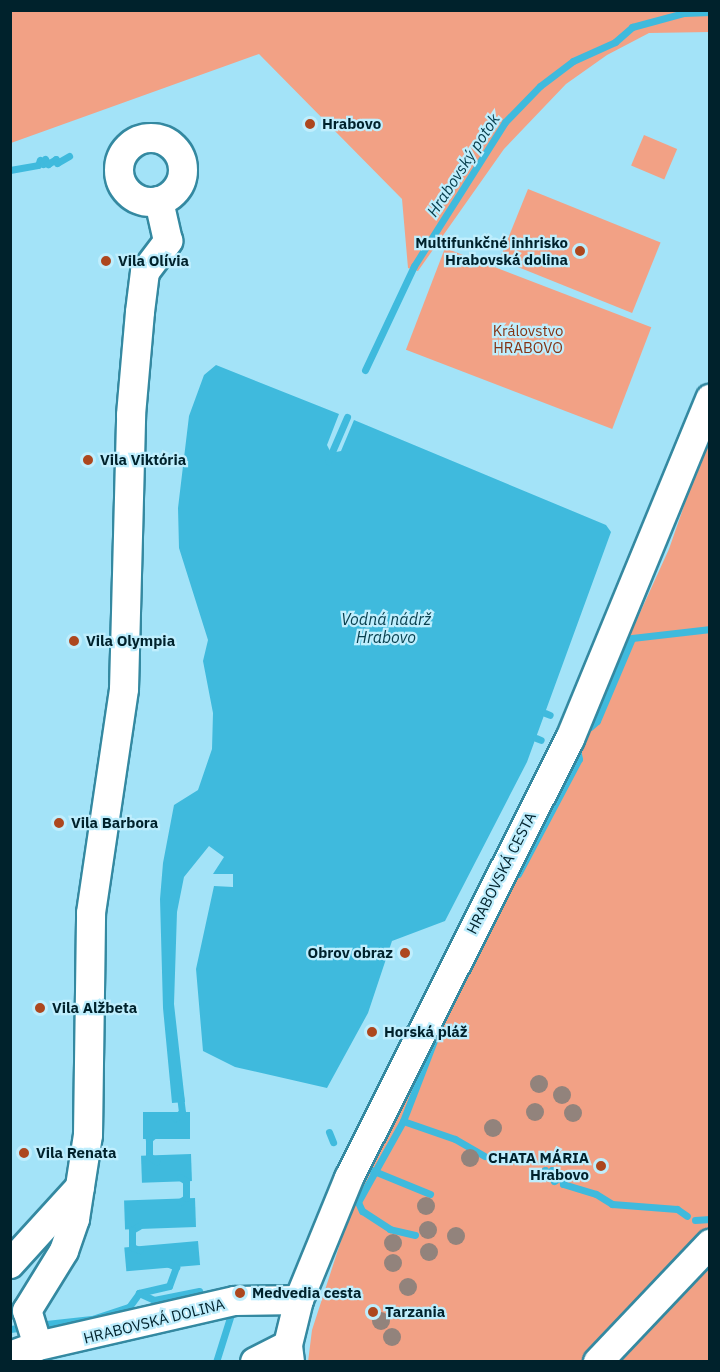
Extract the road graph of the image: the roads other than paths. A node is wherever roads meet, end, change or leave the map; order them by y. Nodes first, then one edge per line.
1 (159, 201) dead end
2 (710, 399) edge
3 (80, 1187) junction
4 (710, 1244) edge
5 (10, 1264) edge
6 (299, 1300) junction
7 (32, 1330) junction
8 (289, 1353) edge
9 (10, 1356) edge
10 (255, 1362) edge
11 (598, 1362) edge

1 - 3 street
2 - 6 street, HRABOVSKÁ CESTA
3 - 5 street
3 - 7 street
4 - 11 street
6 - 7 street, HRABOVSKÁ DOLINA
6 - 8 street, HRABOVSKÁ CESTA
7 - 9 street, HRABOVSKÁ DOLINA
8 - 10 street, HRABOVSKÁ CESTA

